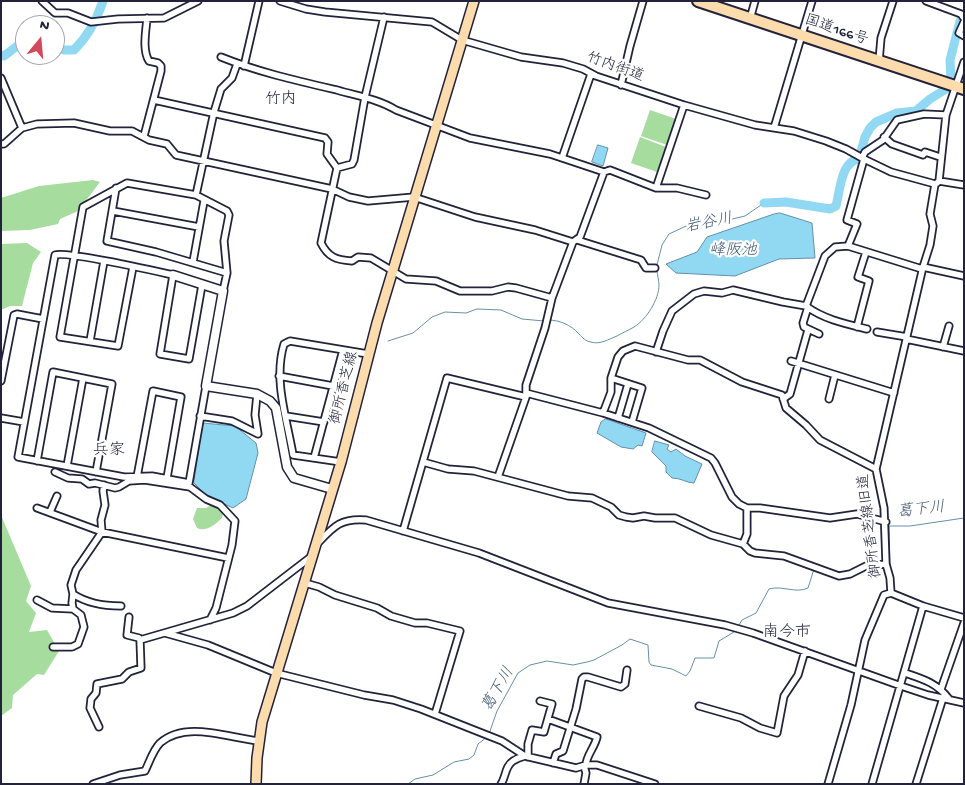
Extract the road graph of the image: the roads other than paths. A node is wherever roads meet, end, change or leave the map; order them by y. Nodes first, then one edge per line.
1 (42, 1) edge
2 (198, 1) edge
3 (259, 1) edge
4 (280, 1) edge
5 (474, 1) edge
6 (643, 1) edge
7 (698, 1) edge
8 (755, 1) edge
9 (812, 1) edge
10 (893, 1) edge
11 (926, 1) edge
12 (384, 17) junction
13 (147, 18) junction
14 (964, 18) edge
15 (750, 19) junction
16 (964, 22) edge
17 (803, 35) junction
18 (964, 36) edge
19 (462, 40) junction
20 (221, 57) dead end
21 (879, 61) junction
22 (964, 62) edge
23 (237, 64) junction
24 (244, 66) junction
25 (591, 74) junction
26 (1, 78) edge
27 (622, 85) junction
28 (960, 88) edge
29 (365, 97) junction
30 (154, 100) junction
31 (684, 105) junction
32 (214, 112) junction
33 (946, 115) junction
34 (437, 125) junction
35 (22, 128) junction
36 (774, 128) junction
37 (144, 136) junction
38 (884, 137) junction
39 (1, 144) edge
40 (562, 158) junction
41 (861, 158) junction
42 (940, 158) junction
43 (204, 161) junction
44 (337, 168) junction
45 (604, 172) junction
46 (937, 183) junction
47 (964, 185) edge
48 (116, 188) junction
49 (656, 188) junction
50 (332, 189) junction
51 (196, 195) junction
52 (706, 195) dead end
53 (414, 196) junction
54 (204, 201) junction
55 (112, 211) junction
56 (200, 227) junction
57 (575, 241) junction
58 (848, 246) junction
59 (866, 252) junction
60 (74, 256) junction
61 (104, 261) junction
62 (193, 262) junction
63 (133, 267) junction
64 (655, 268) dead end
65 (923, 268) junction
66 (392, 272) junction
67 (226, 273) junction
68 (172, 276) junction
69 (964, 276) edge
70 (202, 285) junction
71 (223, 291) junction
72 (552, 298) junction
73 (807, 306) junction
74 (43, 319) junction
75 (949, 326) dead end
76 (857, 327) junction
77 (808, 330) junction
78 (867, 330) dead end
79 (877, 332) dead end
80 (819, 334) dead end
81 (906, 338) junction
82 (90, 341) junction
83 (4, 345) edge
84 (943, 347) junction
85 (343, 350) junction
86 (964, 351) edge
87 (656, 352) junction
88 (368, 354) junction
89 (791, 361) dead end
90 (799, 363) junction
91 (835, 375) junction
92 (279, 376) junction
93 (83, 378) junction
94 (612, 378) junction
95 (1, 381) edge
96 (628, 384) junction
97 (206, 386) junction
98 (333, 386) junction
99 (894, 393) junction
100 (257, 394) junction
101 (526, 395) junction
102 (783, 399) junction
103 (828, 399) dead end
104 (603, 413) junction
105 (200, 416) junction
106 (286, 416) junction
107 (1, 418) edge
108 (618, 418) junction
109 (24, 422) junction
110 (324, 422) junction
111 (632, 422) junction
112 (314, 458) junction
113 (37, 461) junction
114 (341, 462) junction
115 (423, 462) junction
116 (67, 466) junction
117 (876, 469) junction
118 (54, 472) dead end
119 (96, 472) junction
120 (137, 477) junction
121 (498, 477) junction
122 (167, 478) junction
123 (104, 485) junction
124 (332, 489) junction
125 (57, 496) dead end
126 (37, 508) dead end
127 (747, 508) junction
128 (50, 512) junction
129 (886, 522) junction
130 (403, 531) junction
131 (102, 532) junction
132 (743, 544) junction
133 (316, 545) junction
134 (313, 555) junction
135 (228, 558) junction
136 (886, 564) junction
137 (304, 583) junction
138 (891, 593) junction
139 (73, 594) junction
140 (37, 600) dead end
141 (121, 606) dead end
142 (923, 606) junction
143 (73, 608) junction
144 (129, 617) dead end
145 (964, 618) edge
146 (210, 620) junction
147 (964, 623) edge
148 (164, 633) junction
149 (140, 640) junction
150 (53, 647) dead end
151 (805, 651) junction
152 (627, 670) dead end
153 (859, 670) junction
154 (276, 673) junction
155 (905, 673) junction
156 (901, 686) junction
157 (941, 689) junction
158 (946, 698) junction
159 (540, 701) dead end
160 (964, 703) edge
161 (699, 706) dead end
162 (435, 714) junction
163 (548, 719) junction
164 (570, 726) junction
165 (99, 727) dead end
166 (259, 742) junction
167 (526, 756) junction
168 (553, 763) junction
169 (585, 765) junction
170 (93, 784) edge
171 (256, 784) edge
172 (501, 784) edge
173 (584, 784) edge
174 (655, 784) edge
175 (828, 784) edge
176 (872, 784) edge
177 (916, 784) edge

1 - 13 street
2 - 13 street
3 - 24 street
4 - 12 street, 竹内街道
5 - 19 main road, 御所香芝線
6 - 27 street
7 - 15 highway, 国道166号
8 - 15 street
9 - 17 street
10 - 21 street
11 - 14 street
12 - 19 street, 竹内街道
12 - 29 street
13 - 30 street
15 - 17 highway, 国道166号
16 - 18 street
17 - 21 highway, 国道166号
17 - 36 street
19 - 25 street, 竹内街道
19 - 34 main road, 御所香芝線
20 - 23 street
21 - 28 highway, 国道166号
22 - 28 street, 御所香芝線旧道
23 - 24 street
23 - 32 street
24 - 29 street
25 - 27 street, 竹内街道
25 - 40 street
26 - 35 street
27 - 31 street, 竹内街道
28 - 33 street, 御所香芝線旧道
29 - 34 street
29 - 44 street
30 - 32 street
30 - 37 street
31 - 36 street, 竹内街道
31 - 49 street
32 - 43 street
32 - 44 street
33 - 38 street
33 - 42 street, 御所香芝線旧道
34 - 40 street
34 - 53 main road, 御所香芝線
35 - 37 street
35 - 39 street
36 - 41 street, 竹内街道
37 - 43 street
38 - 41 street
38 - 42 street
40 - 45 street
41 - 46 street, 竹内街道
41 - 58 street
42 - 46 street, 御所香芝線旧道
43 - 50 street
43 - 51 street
44 - 50 street
45 - 49 street
45 - 57 street
46 - 47 street
46 - 65 street, 御所香芝線旧道
48 - 51 street
48 - 55 street
48 - 60 street
49 - 52 street
50 - 53 street
50 - 66 street
51 - 54 street
53 - 57 street
53 - 66 main road, 御所香芝線
54 - 56 street
54 - 67 street
55 - 56 street
55 - 62 street
56 - 62 street
57 - 64 street
57 - 72 street
58 - 59 street
58 - 73 street
59 - 65 street
59 - 76 street
60 - 61 street
60 - 74 street
60 - 82 street
61 - 63 street
61 - 82 street
62 - 67 street
63 - 68 street
63 - 82 street
65 - 69 street
65 - 81 street, 御所香芝線旧道
66 - 72 street
66 - 88 main road, 御所香芝線
67 - 71 street
68 - 70 street
68 - 70 street
70 - 71 street
71 - 97 street
72 - 101 street
73 - 76 street
73 - 77 street
73 - 87 street
74 - 83 street
74 - 109 street
75 - 84 street
76 - 78 street
77 - 80 street
77 - 90 street
79 - 81 street
81 - 84 street
81 - 99 street, 御所香芝線旧道
83 - 95 street
84 - 86 street
85 - 88 street
85 - 92 street
85 - 98 street
87 - 94 street
87 - 102 street
88 - 114 main road, 御所香芝線
89 - 90 street
90 - 91 street
90 - 102 street
91 - 99 street
91 - 103 street
92 - 98 street
92 - 106 street
93 - 113 street
93 - 116 street
93 - 119 street
94 - 96 street
94 - 104 street
96 - 108 street
96 - 111 street
97 - 100 street
97 - 105 street
98 - 110 street
99 - 117 street, 御所香芝線旧道
100 - 105 street
100 - 124 street
101 - 104 street
101 - 115 street
101 - 121 street
102 - 117 street
104 - 108 street
105 - 122 street
106 - 110 street
106 - 112 street
107 - 109 street
108 - 111 street
109 - 113 street
110 - 112 street
111 - 127 street
112 - 114 street
113 - 116 street
114 - 124 main road, 御所香芝線
115 - 121 street
115 - 130 street
116 - 119 street
117 - 129 street, 御所香芝線旧道
118 - 123 street
119 - 120 street
120 - 122 street
120 - 122 street
121 - 132 street
123 - 131 street
123 - 135 street
124 - 133 main road, 御所香芝線
125 - 128 street
126 - 128 street
127 - 129 street
127 - 132 street
128 - 131 street
129 - 136 street, 御所香芝線旧道
130 - 133 street
130 - 151 street
131 - 135 street
131 - 139 street
132 - 136 street
133 - 134 main road, 御所香芝線
134 - 137 main road, 御所香芝線
134 - 146 street
135 - 146 street
136 - 138 street, 御所香芝線旧道
137 - 154 main road, 御所香芝線
137 - 162 street
138 - 142 street, 御所香芝線旧道
138 - 153 street
139 - 141 street
139 - 143 street
140 - 143 street
142 - 145 street, 御所香芝線旧道
142 - 155 street
143 - 150 street
144 - 149 street
146 - 148 street
147 - 157 street
148 - 149 street
148 - 154 street
149 - 165 street
151 - 153 street
151 - 161 street
152 - 164 street
153 - 156 street
153 - 175 street
154 - 162 street
154 - 166 main road, 御所香芝線
155 - 156 street
155 - 157 street
156 - 158 street
156 - 176 street
157 - 158 street
158 - 160 street
158 - 177 street
159 - 163 street
162 - 167 street
163 - 164 street
163 - 167 street
164 - 168 street
164 - 169 street
166 - 170 street
166 - 171 main road, 御所香芝線
167 - 168 street
167 - 172 street
168 - 169 street
169 - 173 street
169 - 174 street

